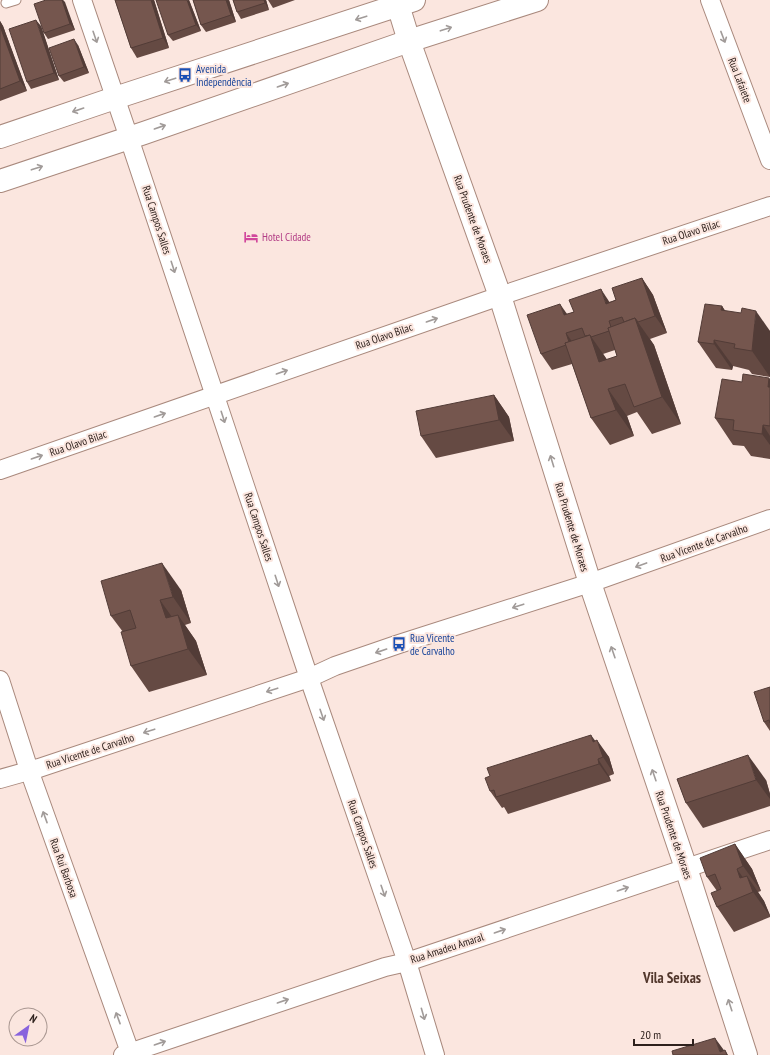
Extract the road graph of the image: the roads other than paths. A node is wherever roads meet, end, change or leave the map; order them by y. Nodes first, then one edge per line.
1 (16, 0) edge
2 (82, 0) edge
3 (537, 0) edge
4 (710, 0) edge
5 (402, 2) edge
6 (6, 3) dead end
7 (409, 41) junction
8 (115, 98) junction
9 (0, 137) edge
10 (129, 138) junction
11 (770, 160) edge
12 (0, 181) edge
13 (770, 206) edge
14 (500, 296) junction
15 (215, 395) junction
16 (0, 470) edge
17 (770, 519) edge
18 (590, 583) junction
19 (309, 678) junction
20 (0, 680) edge
21 (29, 770) junction
22 (0, 779) edge
23 (770, 840) edge
24 (686, 868) junction
25 (407, 962) junction
26 (128, 1054) edge
27 (434, 1055) edge
28 (746, 1055) edge

1 - 6 lane
2 -> 8 street, Rua Campos Salles
7 -> 3 main road
4 -> 11 street, Rua Lafaiete
5 - 7 main road, Rua Prudente de Moraes
5 -> 8 main road
10 -> 7 main road
7 - 14 main road, Rua Prudente de Moraes
8 -> 9 main road
8 - 10 street, Rua Campos Salles
12 -> 10 main road
10 -> 15 street, Rua Campos Salles
13 - 14 street, Rua Olavo Bilac
15 -> 14 street, Rua Olavo Bilac
18 -> 14 main road, Rua Prudente de Moraes
16 -> 15 street, Rua Olavo Bilac
15 -> 19 street, Rua Campos Salles
17 -> 18 street, Rua Vicente de Carvalho
18 -> 19 street, Rua Vicente de Carvalho
24 -> 18 main road, Rua Prudente de Moraes
19 -> 21 street, Rua Vicente de Carvalho
19 -> 25 street, Rua Campos Salles
20 - 21 street, Rua Rui Barbosa
21 - 22 street, Rua Vicente de Carvalho
26 -> 21 street, Rua Rui Barbosa
23 - 24 street, Rua Amadeu Amaral
25 -> 24 street, Rua Amadeu Amaral
28 -> 24 main road, Rua Prudente de Moraes
26 -> 25 street, Rua Amadeu Amaral
25 -> 27 street, Rua Campos Salles

